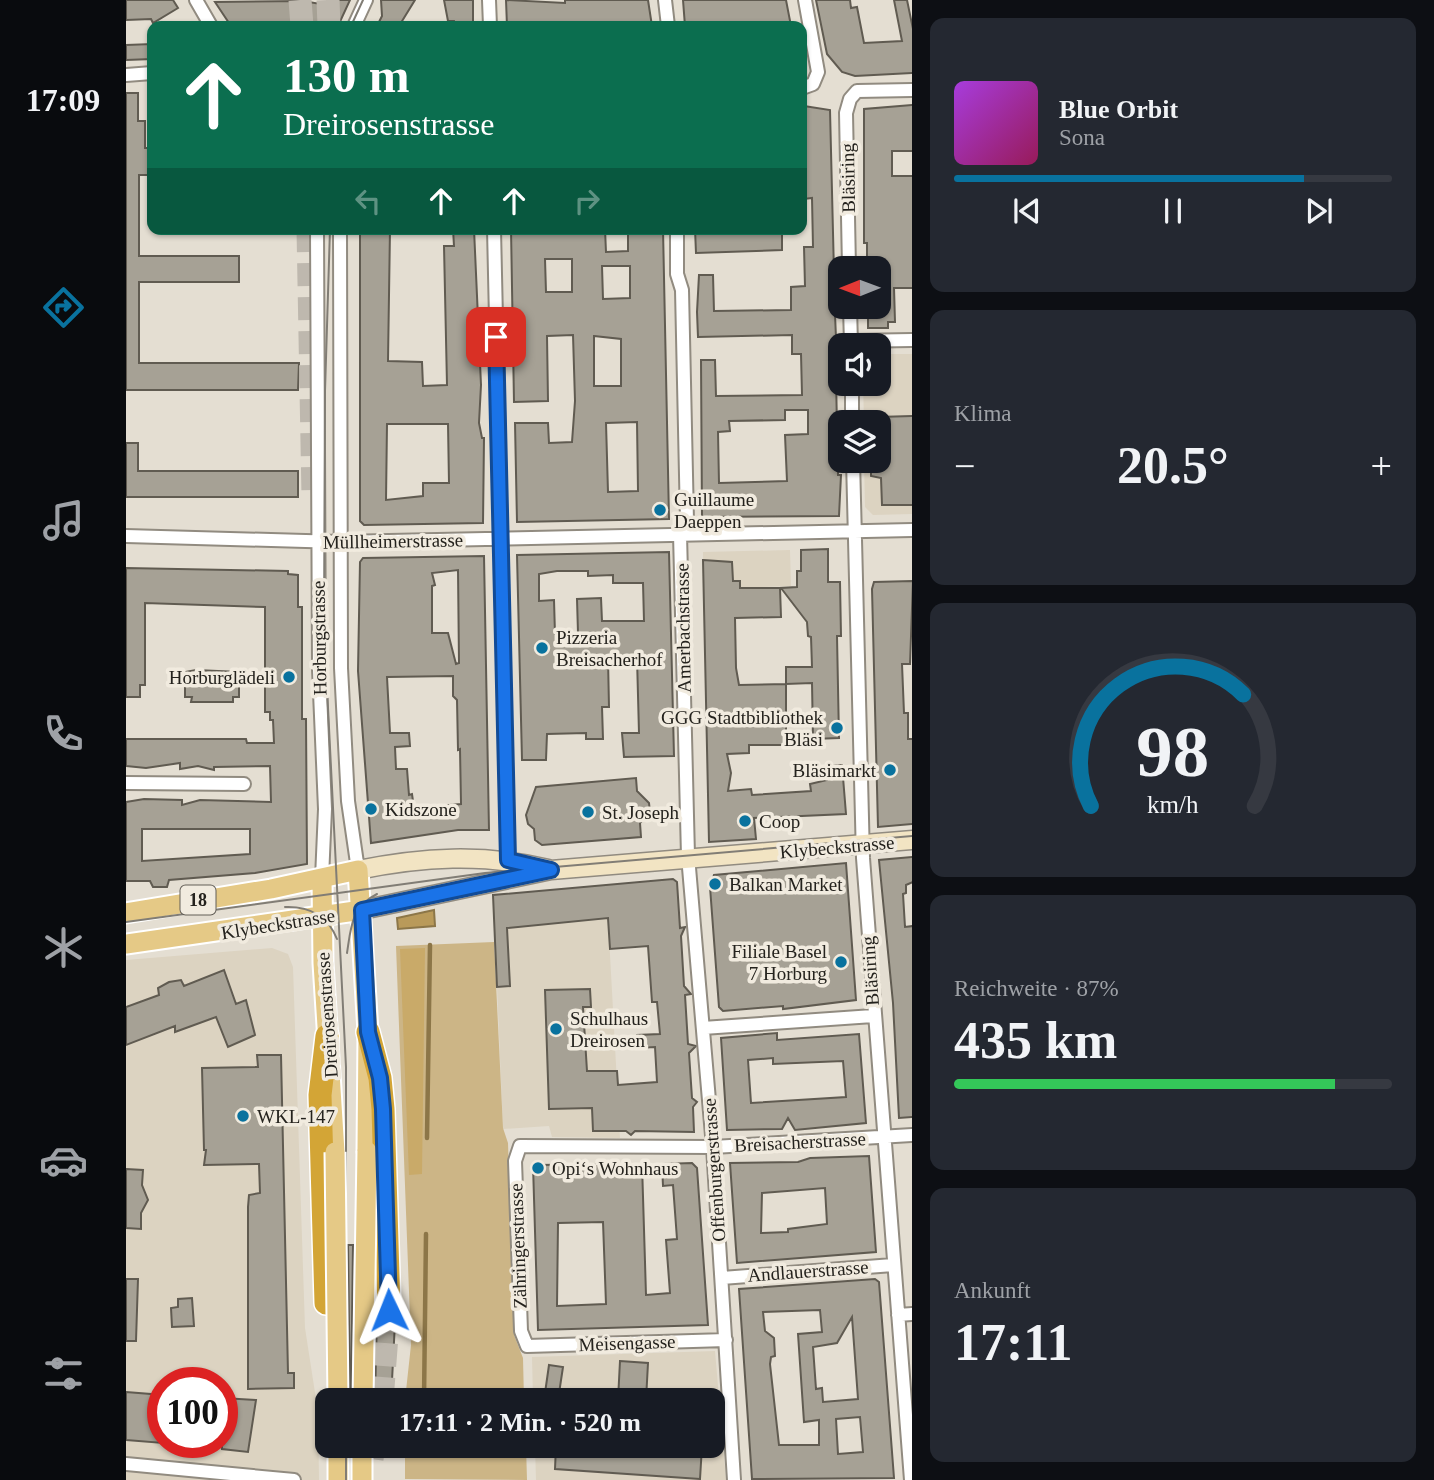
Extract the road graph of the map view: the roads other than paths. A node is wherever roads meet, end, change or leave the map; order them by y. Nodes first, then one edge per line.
1 (196, 0) edge
2 (366, 0) edge
3 (489, 0) edge
4 (665, 0) edge
5 (805, 0) edge
6 (208, 21) edge
7 (356, 21) edge
8 (490, 21) edge
9 (667, 21) edge
10 (147, 73) edge
11 (126, 75) edge
12 (807, 86) edge
13 (912, 90) edge
14 (317, 235) edge
15 (340, 235) edge
16 (494, 235) edge
17 (677, 235) edge
18 (849, 256) edge
19 (912, 340) edge
20 (891, 341) edge
21 (853, 473) edge
22 (912, 530) edge
23 (854, 531) junction
24 (680, 534) junction
25 (126, 536) edge
26 (499, 539) junction
27 (317, 542) junction
28 (340, 542) junction
29 (126, 783) edge
30 (244, 784) dead end
31 (912, 840) edge
32 (863, 845) junction
33 (508, 860) junction
34 (689, 860) junction
35 (358, 870) junction
36 (551, 870) junction
37 (322, 878) junction
38 (362, 910) junction
39 (126, 912) edge
40 (322, 917) junction
41 (290, 922) junction
42 (126, 944) edge
43 (322, 948) junction
44 (873, 1016) junction
45 (703, 1028) junction
46 (368, 1032) junction
47 (327, 1037) junction
48 (912, 1135) edge
49 (883, 1138) junction
50 (520, 1146) joint
51 (713, 1147) junction
52 (893, 1265) junction
53 (722, 1278) junction
54 (326, 1303) dead end
55 (389, 1310) tunnel mouth
56 (912, 1314) edge
57 (898, 1315) junction
58 (726, 1340) junction
59 (527, 1346) joint
60 (338, 1388) edge
61 (363, 1388) edge
62 (338, 1458) edge
63 (362, 1458) tunnel mouth
64 (126, 1464) edge
65 (294, 1480) edge
66 (338, 1480) edge
67 (362, 1480) edge
68 (734, 1480) edge
69 (911, 1480) edge

1 - 6 street
2 - 7 street
3 - 8 street
4 - 9 street
5 - 12 street
10 - 11 street
13 - 18 street, Bläsiring
14 - 27 street, Horburgstrasse
15 - 28 street, Horburgstrasse
16 - 26 street
17 - 24 street, Amerbachstrasse
19 - 20 street
21 - 23 street, Bläsiring
22 - 23 street, Müllheimerstrasse
23 - 24 street, Müllheimerstrasse
23 - 32 street, Bläsiring
24 - 26 street, Müllheimerstrasse
24 - 34 street, Amerbachstrasse
25 - 27 street, Müllheimerstrasse
26 - 28 street, Müllheimerstrasse
26 - 33 street
27 - 28 street, Müllheimerstrasse
27 - 37 street, Horburgstrasse
28 - 35 street, Horburgstrasse
29 - 30 street
31 - 32 street, Klybeckstrasse
32 - 34 street, Klybeckstrasse
32 - 44 street, Bläsiring
33 - 35 street, Klybeckstrasse
33 - 36 street, Klybeckstrasse
34 - 36 street, Klybeckstrasse
34 - 45 street, Offenburgerstrasse
35 - 37 main road, Klybeckstrasse / 18
35 - 38 main road, Dreirosenstrasse
36 - 38 street, Klybeckstrasse
37 - 39 main road, Klybeckstrasse / 18
37 - 40 main road, Dreirosenstrasse
38 - 40 main road, Klybeckstrasse / 18
38 - 46 main road, Dreirosenstrasse
40 - 41 main road, Klybeckstrasse / 18
40 - 43 main road, Dreirosenstrasse
41 - 42 main road, Klybeckstrasse / 18
41 - 43 main road
43 - 47 main road, Dreirosenstrasse
44 - 45 street
44 - 49 street, Bläsiring
45 - 51 street, Offenburgerstrasse
46 - 55 highway
46 - 61 main road, Dreirosenstrasse, bridge
47 - 54 highway
47 - 60 main road, Dreirosenstrasse, bridge
48 - 49 street, Breisacherstrasse
49 - 51 street, Breisacherstrasse
49 - 52 street, Bläsiring
50 - 51 street, Breisacherstrasse
50 - 59 street, Zähringerstrasse
51 - 53 street, Offenburgerstrasse
52 - 53 street, Andlauerstrasse
52 - 57 street, Bläsiring
53 - 58 street, Offenburgerstrasse
56 - 57 street
57 - 69 street, Bläsiring
58 - 59 street, Meisengasse
58 - 68 street, Offenburgerstrasse
62 - 66 main road
63 - 67 main road
64 - 65 street

